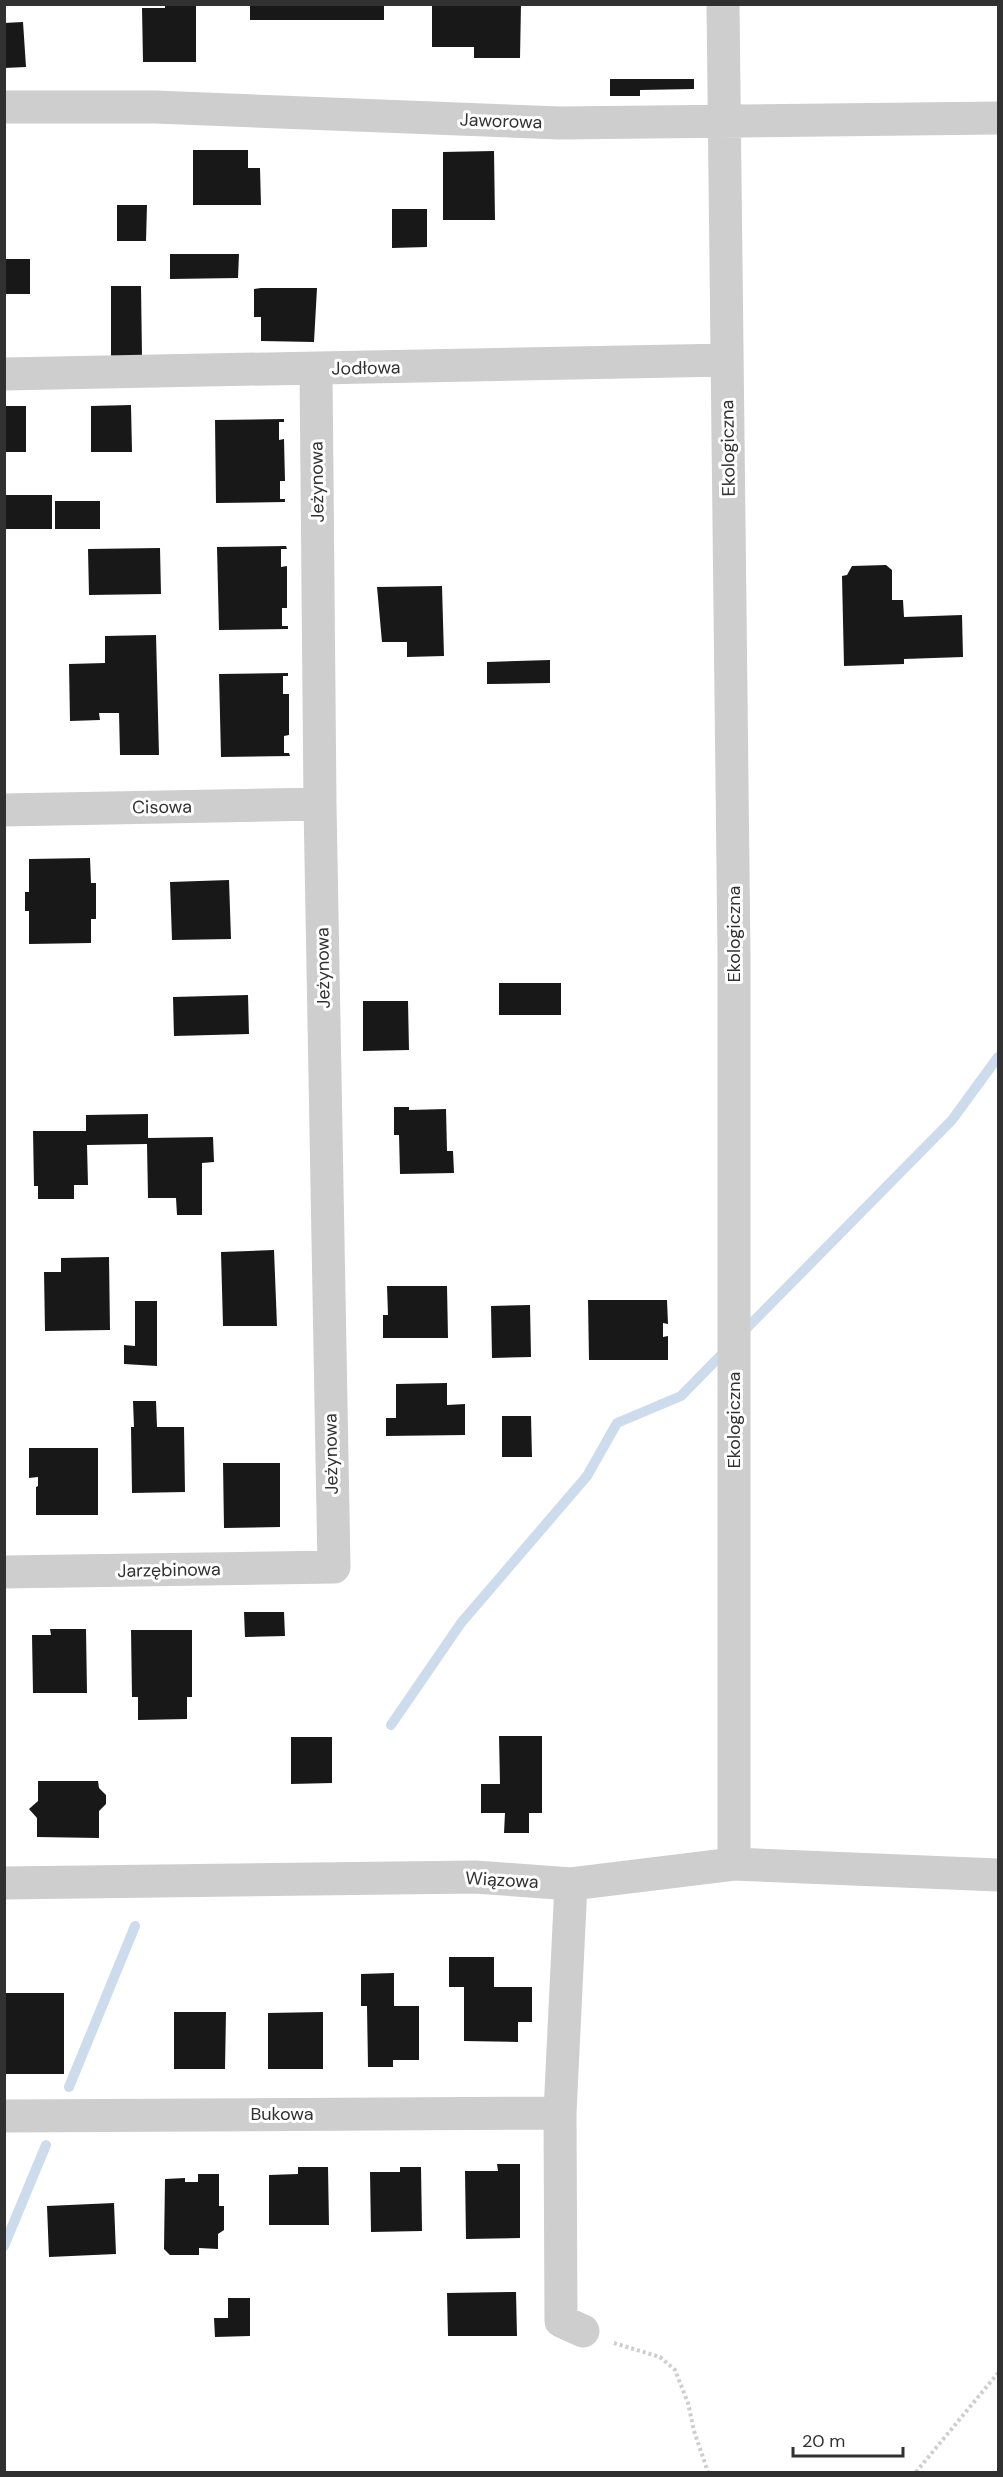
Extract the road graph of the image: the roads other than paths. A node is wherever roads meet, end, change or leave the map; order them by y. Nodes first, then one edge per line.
1 (723, 4) edge
2 (4, 107) edge
3 (999, 118) edge
4 (724, 121) junction
5 (727, 360) junction
6 (316, 370) junction
7 (4, 374) edge
8 (320, 804) junction
9 (4, 810) edge
10 (334, 1567) joint
11 (4, 1572) edge
12 (734, 1864) junction
13 (999, 1875) edge
14 (4, 1883) edge
15 (571, 1884) junction
16 (560, 2112) junction
17 (4, 2116) edge
18 (583, 2331) road end

1 - 4 street, Ekologiczna
2 - 4 street, Jaworowa
3 - 4 street, Jaworowa
4 - 5 street, Ekologiczna
5 - 6 street, Jodłowa
5 - 12 street, Ekologiczna
6 - 7 street, Jodłowa
6 - 8 street, Jeżynowa
8 - 9 street, Cisowa
8 - 10 street, Jeżynowa
10 - 11 street, Jarzębinowa
12 - 13 street, Wiązowa
12 - 15 street, Wiązowa
14 - 15 street, Wiązowa
15 - 16 street
16 - 17 street, Bukowa
16 - 18 street

